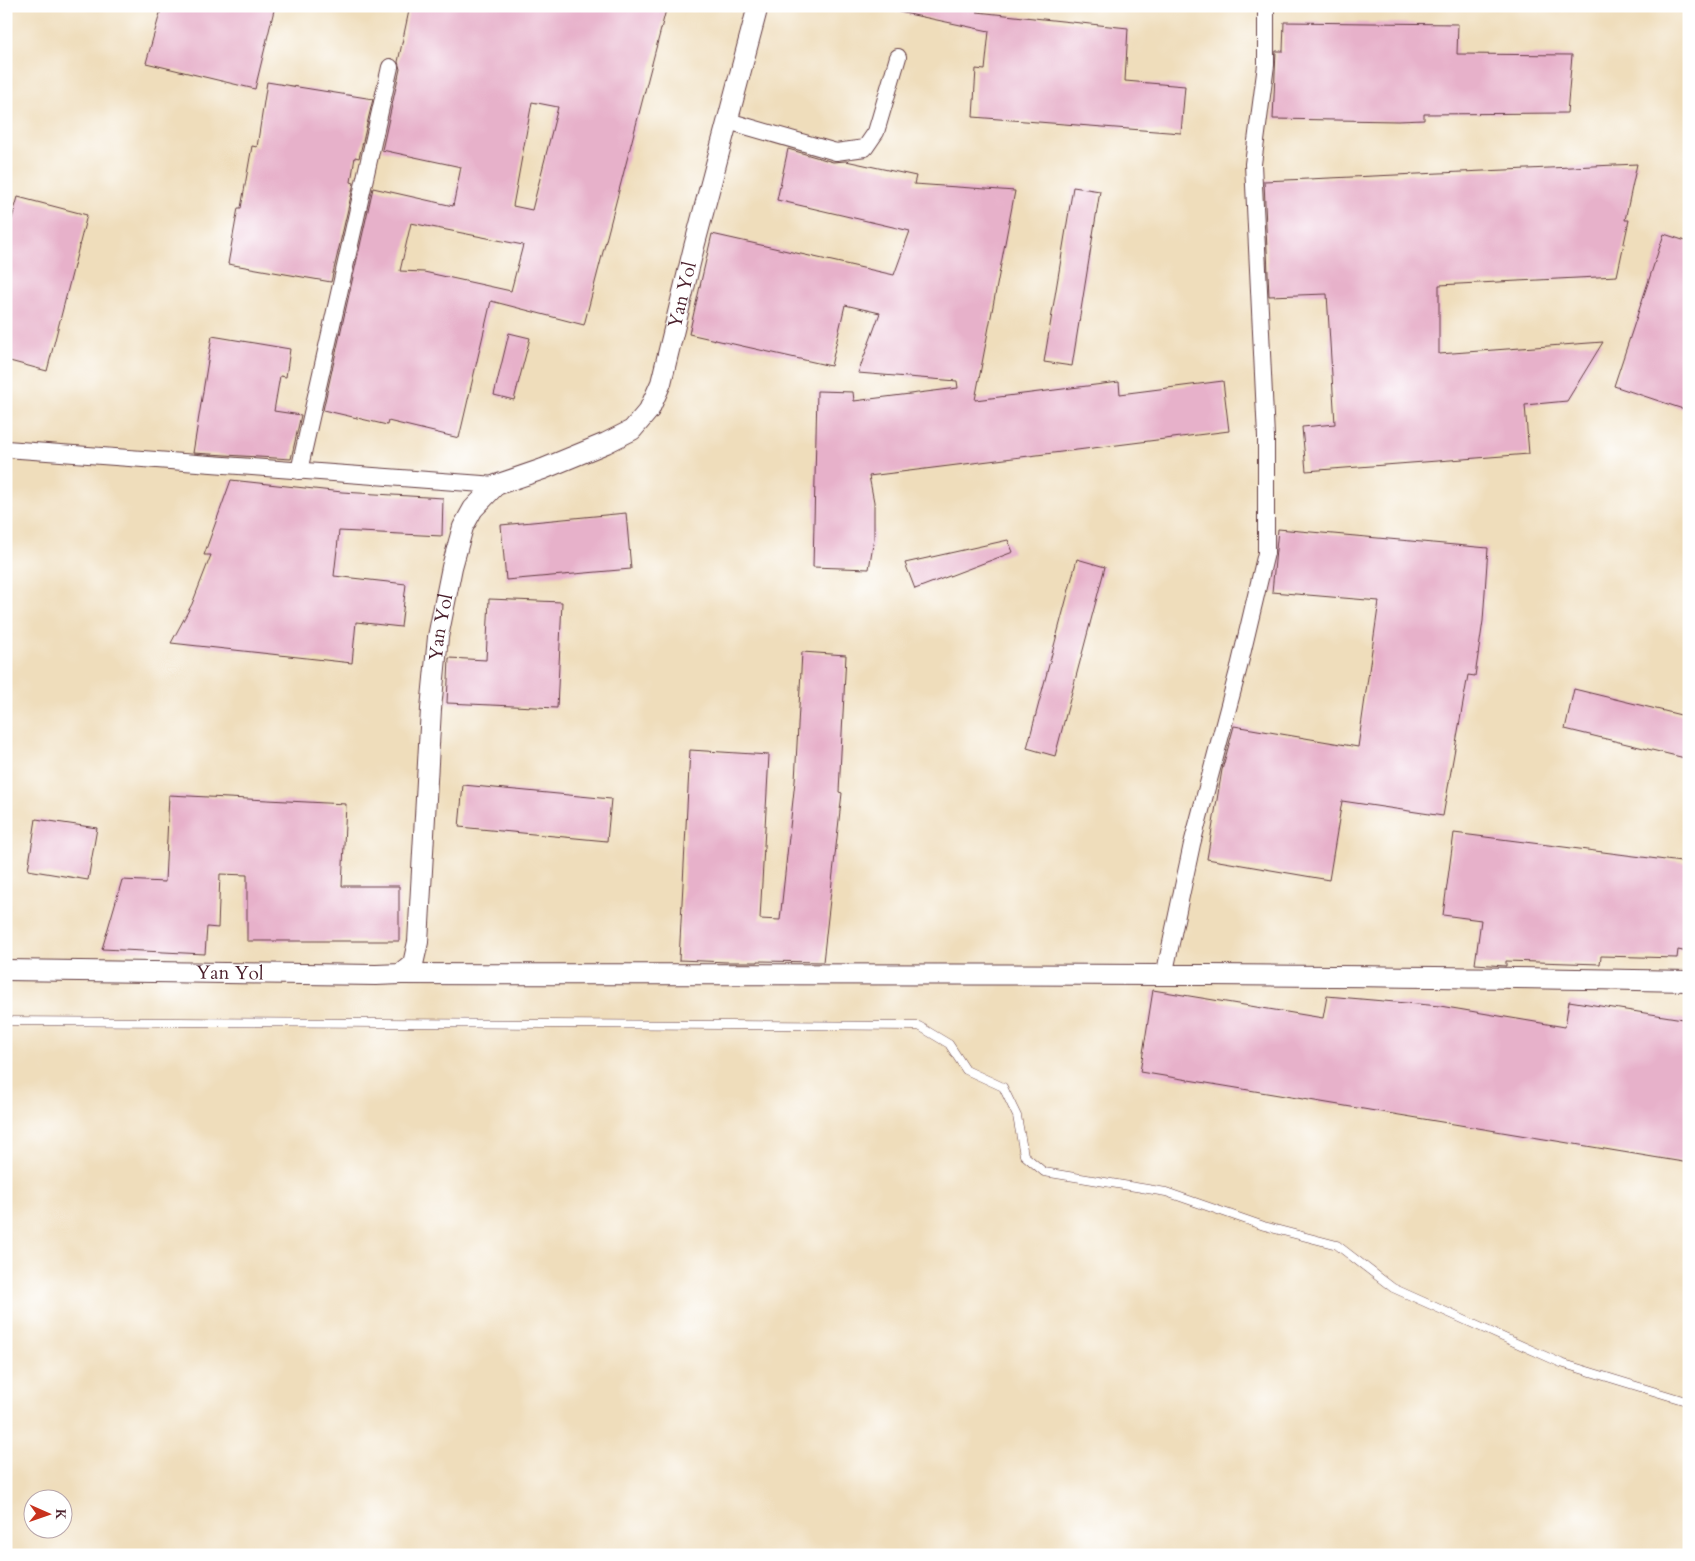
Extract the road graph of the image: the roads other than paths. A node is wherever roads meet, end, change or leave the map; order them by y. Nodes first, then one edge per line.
1 (758, 6) edge
2 (1266, 6) edge
3 (898, 57) dead end
4 (390, 67) dead end
5 (728, 121) junction
6 (6, 449) edge
7 (299, 470) junction
8 (496, 485) junction
9 (6, 970) edge
10 (401, 974) junction
11 (1164, 976) junction
12 (1689, 981) edge
13 (6, 1021) edge
14 (1689, 1402) edge

1 - 5 street, Yan Yol
2 - 11 street
3 - 5 street
4 - 7 street
5 - 8 street, Yan Yol
6 - 7 street
7 - 8 street
8 - 10 street, Yan Yol
9 - 10 street, Yan Yol
10 - 11 street
11 - 12 street
13 - 14 lane

